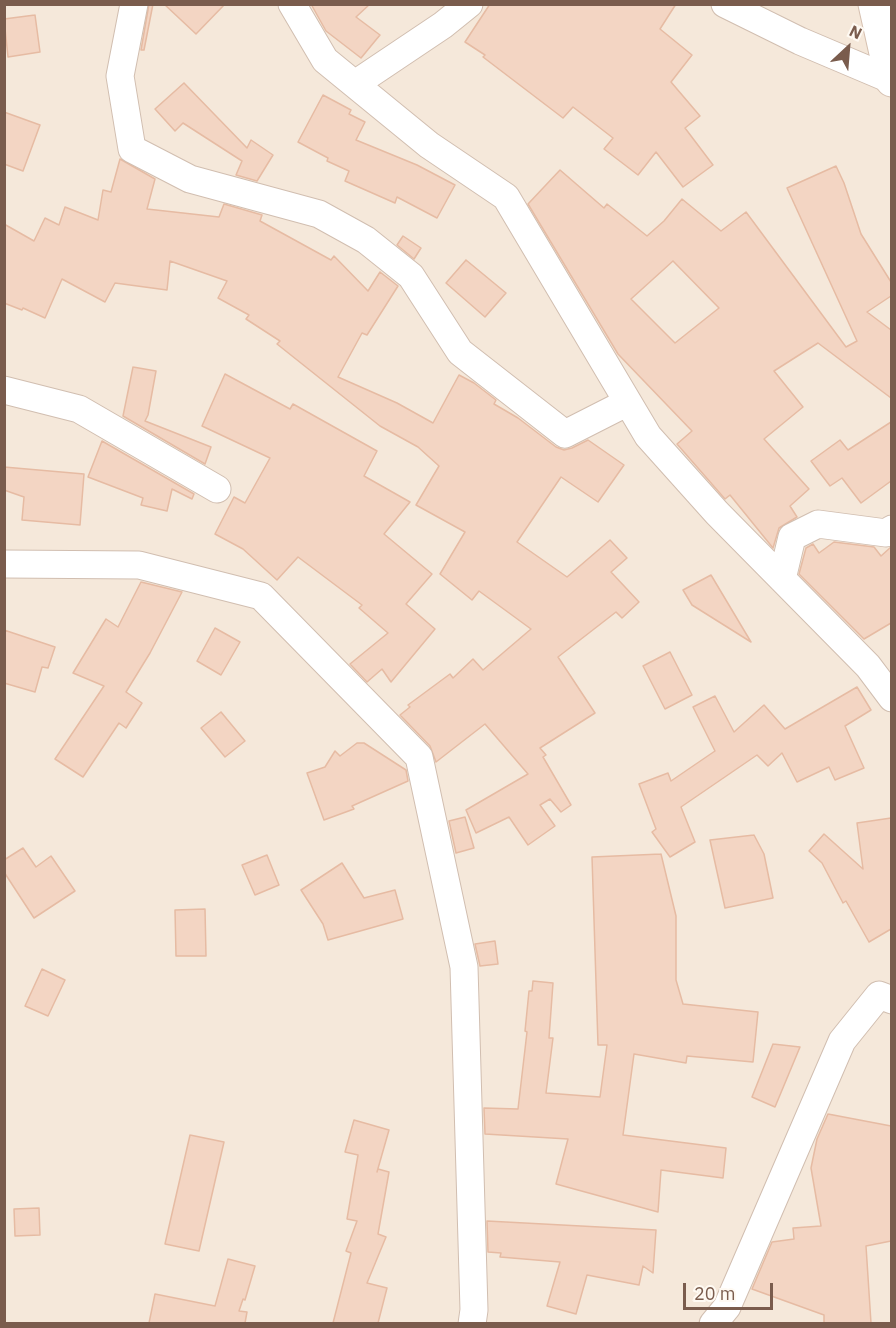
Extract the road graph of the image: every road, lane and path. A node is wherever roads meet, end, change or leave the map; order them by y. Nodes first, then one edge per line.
1 (134, 4) edge
2 (292, 4) edge
3 (469, 4) edge
4 (725, 4) edge
5 (875, 4) edge
6 (891, 80) edge
7 (355, 84) junction
8 (4, 390) edge
9 (628, 402) junction
10 (217, 489) dead end
11 (891, 529) edge
12 (4, 564) edge
13 (782, 579) junction
14 (891, 698) edge
15 (891, 1000) edge
16 (722, 1318) edge
17 (472, 1323) edge

1 - 9 street
2 - 7 street
3 - 7 street
4 - 6 street
5 - 6 street
7 - 9 street
8 - 10 street
9 - 13 street
11 - 13 street
12 - 17 street
13 - 14 street
15 - 16 street

